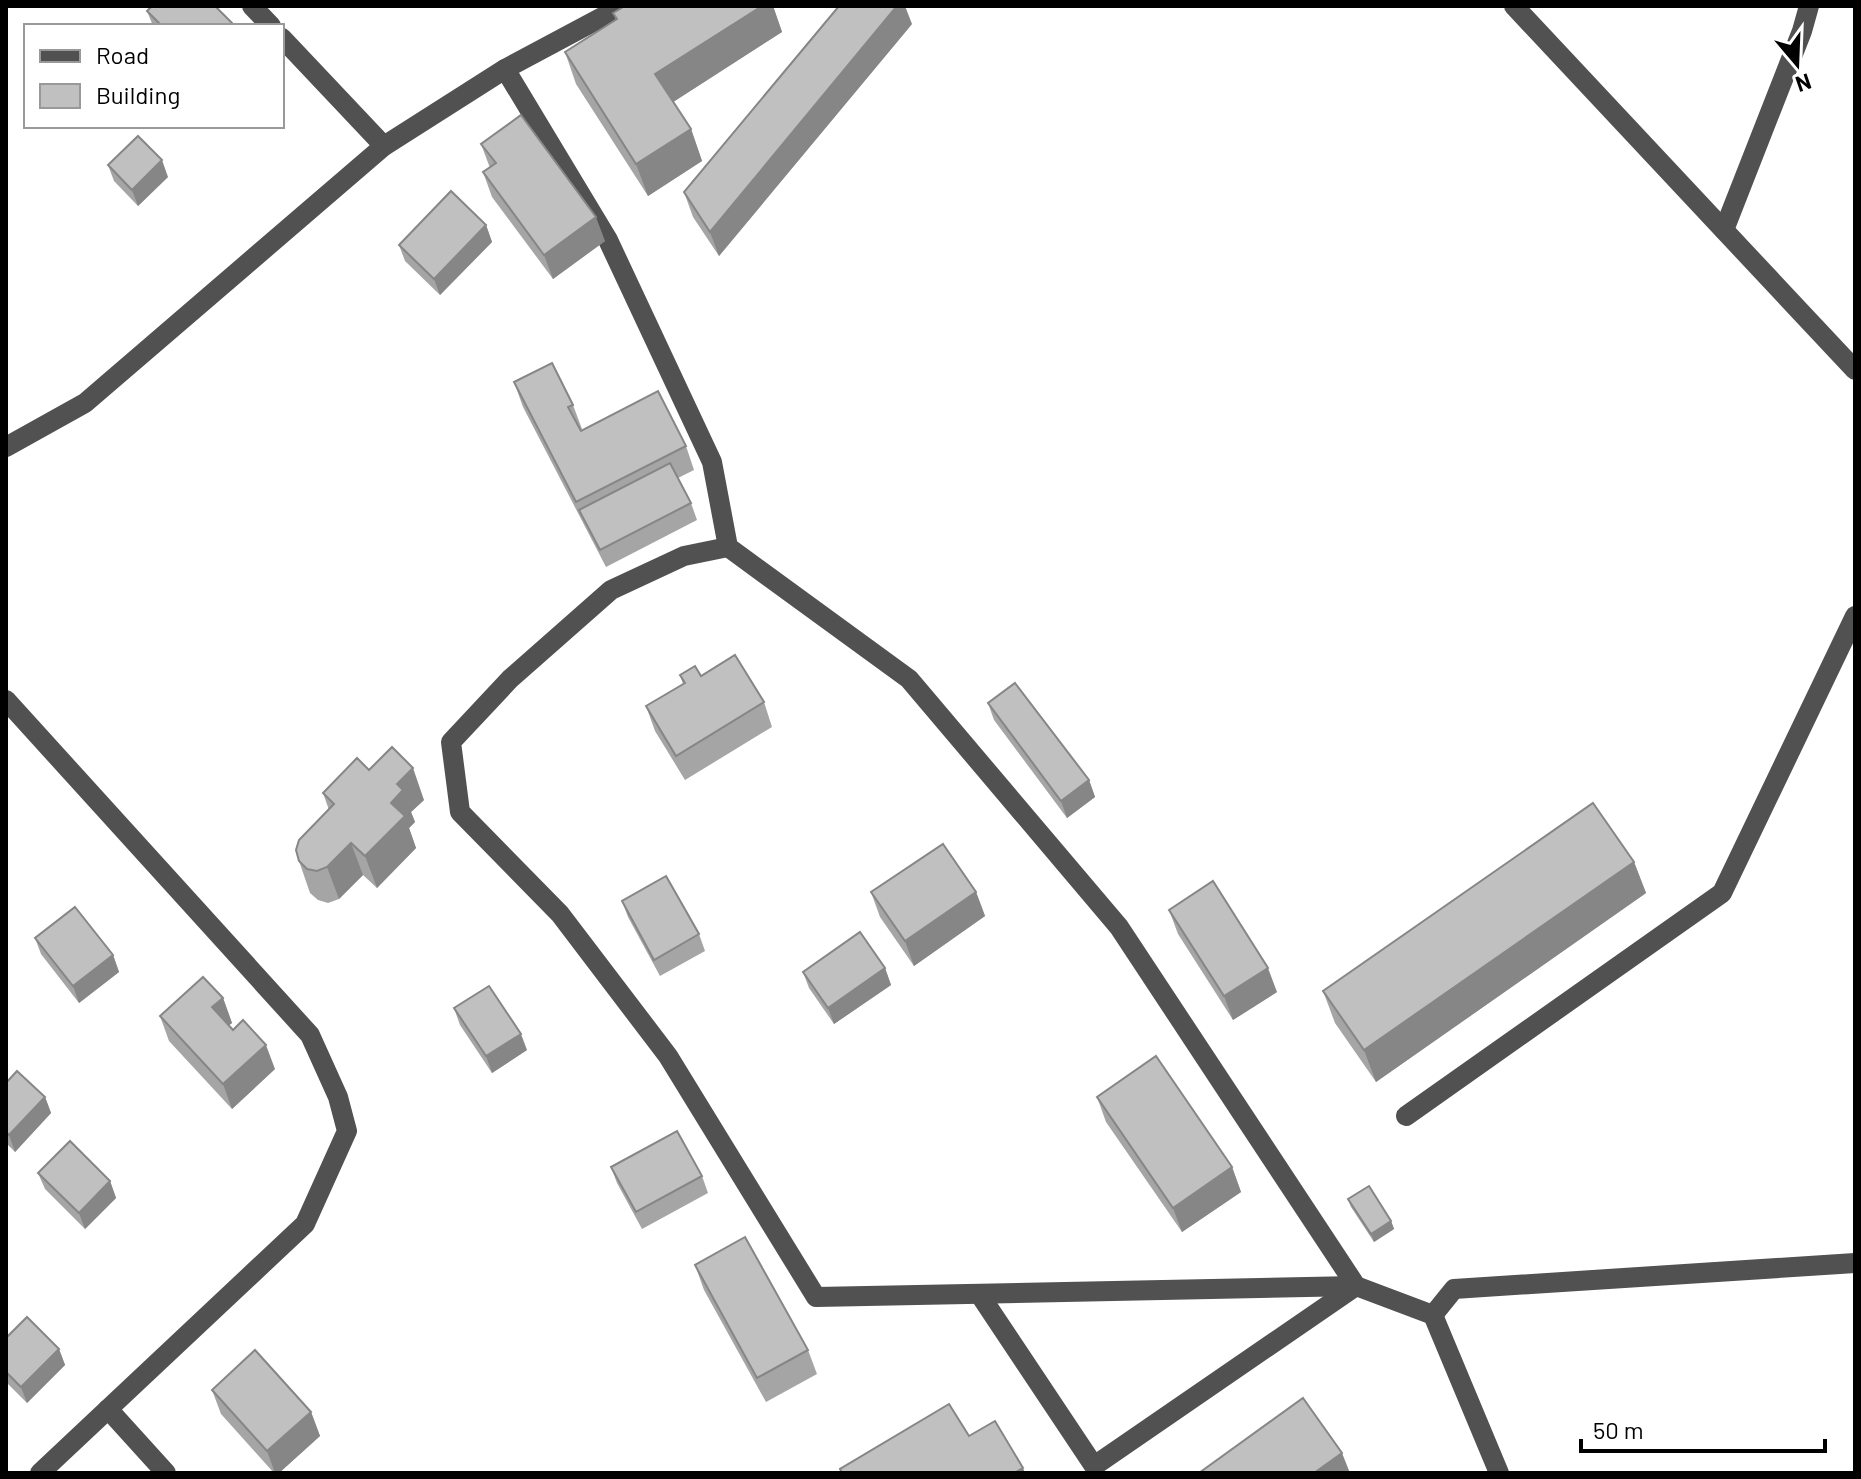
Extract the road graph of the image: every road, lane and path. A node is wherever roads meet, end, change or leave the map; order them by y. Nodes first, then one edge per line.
1 (252, 6) edge
2 (623, 6) edge
3 (1514, 6) edge
4 (1809, 6) edge
5 (269, 24) edge
6 (284, 40) edge
7 (505, 69) junction
8 (384, 146) junction
9 (1724, 230) junction
10 (1855, 370) edge
11 (6, 447) edge
12 (728, 547) junction
13 (1855, 616) edge
14 (6, 700) edge
15 (1406, 1116) dead end
16 (1855, 1263) edge
17 (1356, 1286) junction
18 (980, 1295) junction
19 (1433, 1315) junction
20 (108, 1409) junction
21 (40, 1473) edge
22 (166, 1473) edge
23 (1499, 1473) edge

1 - 5 street
2 - 7 street
3 - 9 street
4 - 9 street
6 - 8 street
7 - 8 street
7 - 12 street
8 - 11 street
9 - 10 street
12 - 17 street
12 - 18 street
13 - 15 street
14 - 20 street
16 - 19 street
17 - 18 street
17 - 18 street
17 - 19 street
19 - 23 street
20 - 21 street
20 - 22 street

